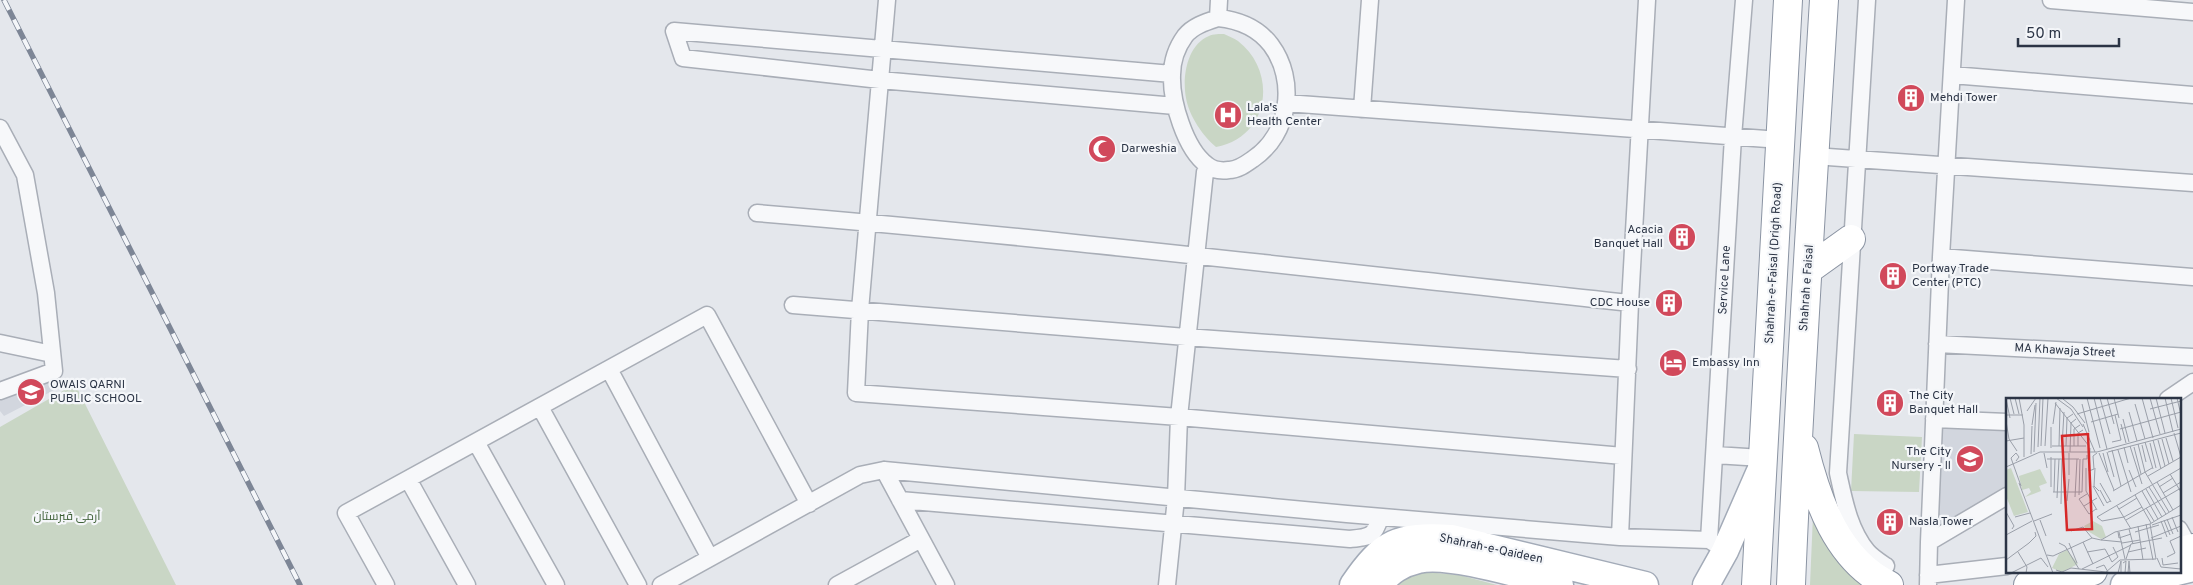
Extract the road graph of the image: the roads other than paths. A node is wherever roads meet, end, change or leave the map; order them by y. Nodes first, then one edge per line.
1 (887, 0) edge
2 (1219, 0) edge
3 (1370, 0) edge
4 (1647, 0) edge
5 (1744, 0) edge
6 (1788, 0) edge
7 (1824, 0) edge
8 (1867, 0) edge
9 (1956, 0) edge
10 (2051, 0) edge
11 (2193, 12) edge
12 (1218, 18) junction
13 (883, 49) junction
14 (1172, 74) junction
15 (1952, 75) junction
16 (880, 80) junction
17 (2193, 95) edge
18 (1286, 103) junction
19 (1175, 106) junction
20 (1362, 108) junction
21 (0, 128) edge
22 (1640, 130) junction
23 (1733, 137) junction
24 (1781, 140) junction
25 (1814, 156) junction
26 (1856, 158) junction
27 (1947, 165) junction
28 (1208, 166) junction
29 (2193, 183) edge
30 (757, 213) dead end
31 (868, 222) junction
32 (1851, 239) junction
33 (1195, 256) junction
34 (1941, 257) junction
35 (1809, 269) junction
36 (2193, 277) edge
37 (1630, 303) junction
38 (792, 305) dead end
39 (860, 310) junction
40 (1186, 337) junction
41 (0, 343) edge
42 (1937, 344) junction
43 (52, 354) junction
44 (2193, 357) edge
45 (609, 369) junction
46 (1628, 369) junction
47 (2193, 382) edge
48 (0, 391) edge
49 (2169, 398) edge
50 (540, 406) junction
51 (1179, 417) junction
52 (1934, 419) junction
53 (1798, 420) junction
54 (2006, 422) edge
55 (476, 442) junction
56 (1715, 455) junction
57 (1623, 456) junction
58 (1762, 464) junction
59 (884, 470) junction
60 (408, 479) junction
61 (2006, 497) edge
62 (1176, 498) junction
63 (900, 500) junction
64 (809, 504) junction
65 (1380, 517) junction
66 (1174, 524) junction
67 (1620, 536) junction
68 (921, 539) junction
69 (1929, 542) junction
70 (1717, 545) junction
71 (710, 558) junction
72 (2006, 566) edge
73 (2193, 568) edge
74 (2180, 571) edge
75 (2088, 572) edge
76 (2177, 572) edge
77 (1887, 576) edge
78 (1928, 580) edge
79 (386, 585) edge
80 (467, 585) edge
81 (556, 585) edge
82 (638, 585) edge
83 (661, 585) edge
84 (837, 585) edge
85 (946, 585) edge
86 (1167, 585) edge
87 (1353, 585) edge
88 (1381, 585) edge
89 (1560, 585) edge
90 (1645, 585) edge
91 (1706, 585) edge
92 (1756, 585) edge
93 (1791, 585) edge
94 (2028, 585) edge
95 (2124, 585) edge

1 - 13 street
2 - 12 street
3 - 20 street
4 - 22 street
5 - 23 street, Service Lane
6 - 24 highway, Shahrah-e-Faisal (Drigh Road)
7 - 25 highway
8 - 26 street
9 - 15 street
10 - 11 street
12 - 14 street
12 - 18 street
13 - 14 street
13 - 16 street
13 - 16 street
14 - 19 street
15 - 17 street
15 - 27 street
16 - 19 street
16 - 31 street
18 - 20 street
18 - 28 street
19 - 28 street
20 - 22 street
21 - 43 street
22 - 23 street
22 - 37 street
23 - 24 street
23 - 56 street, Service Lane
24 - 58 highway, Shahrah-e-Faisal (Drigh Road)
25 - 26 street
25 - 35 highway, Shahrah e Faisal
26 - 27 street
26 - 32 street
27 - 29 street
27 - 34 street
28 - 33 street
30 - 31 street
31 - 33 street
31 - 39 street
32 - 35 highway
32 - 77 street
33 - 37 street
33 - 40 street
34 - 36 street
34 - 42 street
35 - 53 highway, Shahrah e Faisal
37 - 46 street
38 - 39 street
39 - 40 street
39 - 51 street
40 - 46 street
40 - 51 street
41 - 43 street
42 - 44 street, MA Khawaja Street
42 - 52 street
43 - 48 street
45 - 50 street
45 - 64 street
45 - 71 street
46 - 57 street
47 - 49 street
50 - 55 street
50 - 82 street
51 - 57 street
51 - 62 street
52 - 54 street
52 - 69 street
53 - 77 highway
53 - 93 highway
55 - 60 street
55 - 81 street
56 - 58 street
56 - 70 street, Service Lane
57 - 67 street
58 - 70 main road
58 - 92 highway, Shahrah-e-Faisal (Drigh Road)
59 - 62 street
59 - 63 street
59 - 64 street
60 - 79 street
60 - 80 street
61 - 69 street
62 - 65 street
62 - 66 street
63 - 66 street
63 - 68 street
64 - 71 street
65 - 66 street
65 - 67 street
66 - 86 street
67 - 70 street
68 - 84 street
68 - 85 street
69 - 78 street
70 - 91 main road
71 - 83 street
72 - 78 street
73 - 74 main road
75 - 94 highway
76 - 95 main road
87 - 90 main road, Shahrah-e-Qaideen
88 - 89 main road, Shahrah-e-Qaideen

